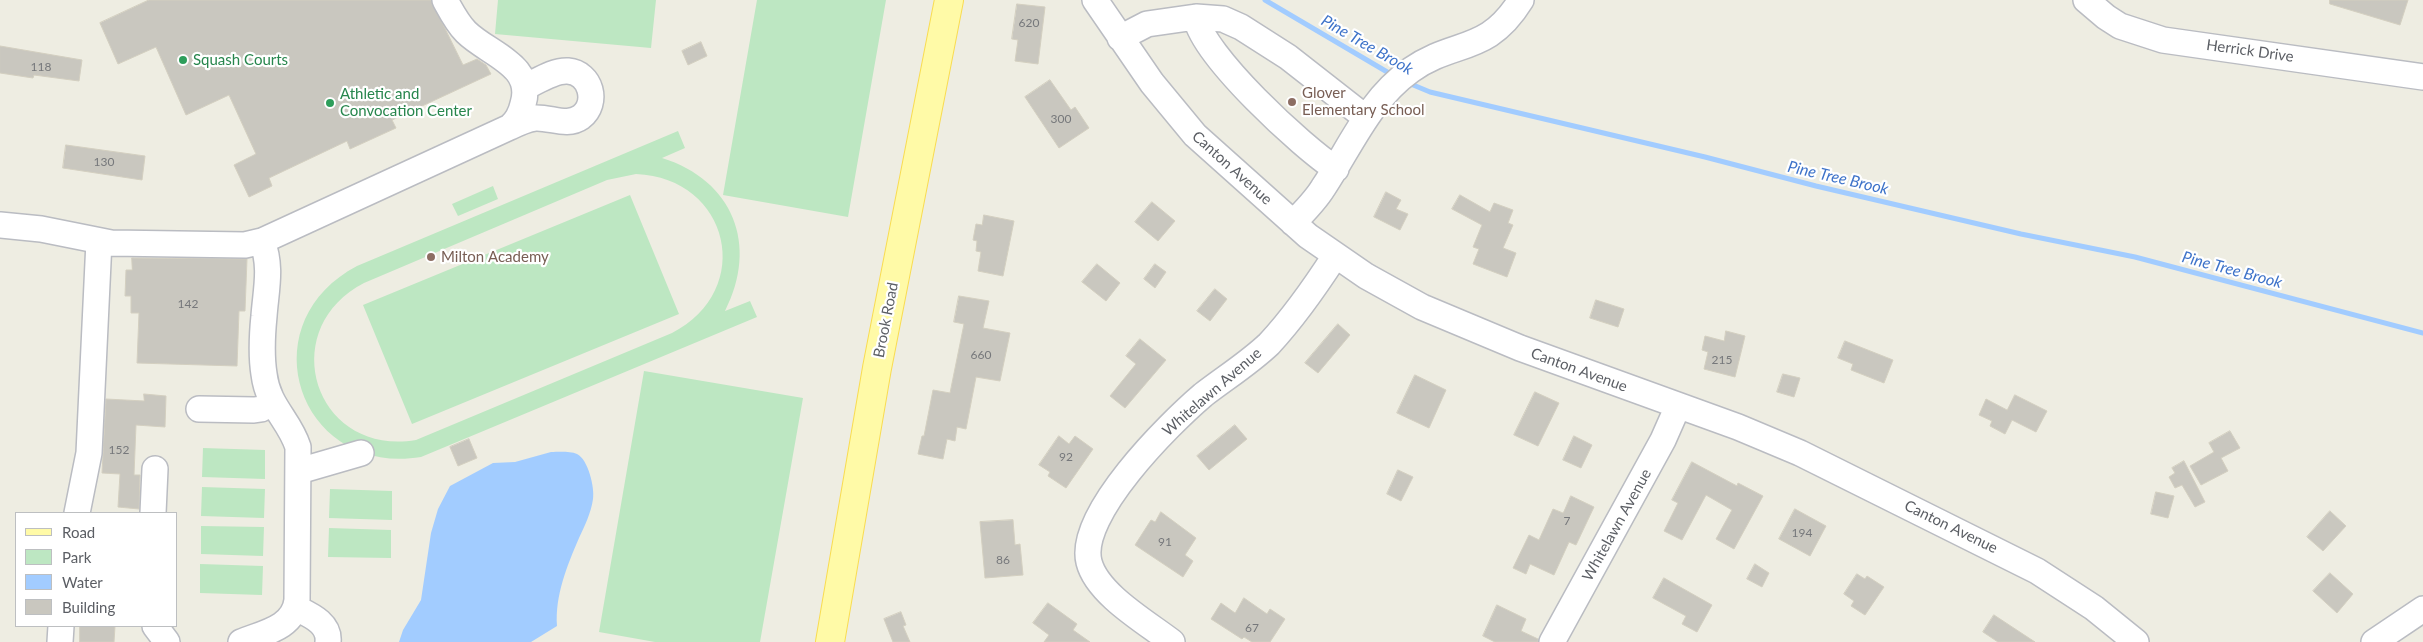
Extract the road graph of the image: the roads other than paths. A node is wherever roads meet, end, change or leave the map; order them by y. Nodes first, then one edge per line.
1 (445, 0) edge
2 (949, 0) edge
3 (1095, 0) edge
4 (1521, 0) edge
5 (2086, 0) edge
6 (1196, 17) junction
7 (1120, 38) junction
8 (2423, 77) edge
9 (525, 87) junction
10 (1366, 118) junction
11 (510, 127) junction
12 (1336, 169) junction
13 (1293, 223) junction
14 (0, 225) edge
15 (262, 240) junction
16 (100, 241) junction
17 (1335, 256) junction
18 (272, 403) junction
19 (1678, 406) junction
20 (199, 409) dead end
21 (361, 453) dead end
22 (155, 469) dead end
23 (299, 471) junction
24 (77, 512) edge
25 (153, 512) edge
26 (296, 608) junction
27 (2423, 609) edge
28 (61, 627) edge
29 (156, 627) edge
30 (60, 642) edge
31 (167, 642) edge
32 (241, 642) edge
33 (328, 642) edge
34 (830, 642) edge
35 (1172, 642) edge
36 (1552, 642) edge
37 (2136, 642) edge
38 (2374, 642) edge

1 - 9 street
2 - 34 main road, Brook Road
3 - 7 street, Canton Avenue
4 - 10 street
5 - 8 street, Herrick Drive
6 - 7 street
6 - 10 street
6 - 12 street
7 - 13 street, Canton Avenue
9 - 11 street
9 - 11 street
10 - 12 street
11 - 15 street
12 - 13 street
13 - 17 street, Canton Avenue
14 - 16 street
15 - 16 street
15 - 18 street
16 - 24 street
17 - 19 street, Canton Avenue
17 - 35 street, Whitelawn Avenue
18 - 20 street
18 - 23 street
19 - 36 street, Whitelawn Avenue
19 - 37 street, Canton Avenue
21 - 23 street
22 - 25 street
23 - 26 street
26 - 32 street
26 - 33 street
27 - 38 street
28 - 30 street
29 - 31 street

